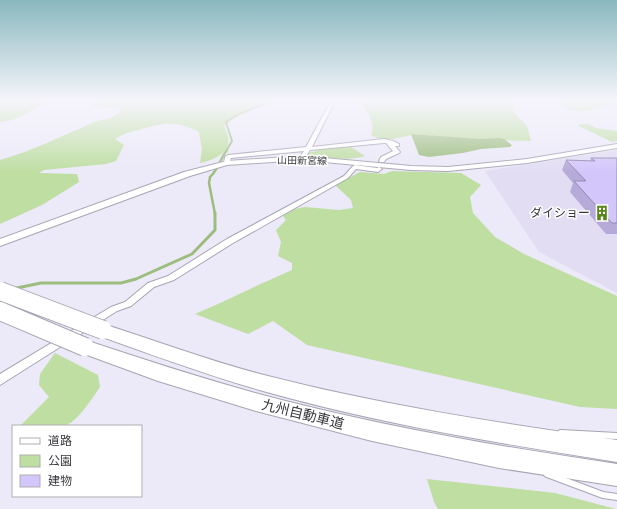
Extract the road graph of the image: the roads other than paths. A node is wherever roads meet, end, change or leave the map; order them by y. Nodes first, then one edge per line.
1 (319, 125) edge
2 (387, 142) junction
3 (397, 145) dead end
4 (617, 146) edge
5 (308, 148) junction
6 (302, 158) junction
7 (227, 164) junction
8 (0, 243) edge
9 (0, 291) edge
10 (0, 311) edge
11 (0, 380) edge
12 (492, 432) junction
13 (540, 432) dead end
14 (555, 432) dead end
15 (617, 436) edge
16 (617, 451) edge
17 (499, 457) junction
18 (617, 475) edge
19 (617, 497) edge

1 - 5 street
2 - 3 street
2 - 5 street
2 - 11 street
4 - 6 main road, 山田新宮線
5 - 6 street
5 - 7 street
6 - 7 main road, 山田新宮線
7 - 8 main road, 山田新宮線
9 - 12 highway, 九州自動車道, bridge
10 - 17 highway, 九州自動車道, bridge
12 - 13 lane
12 - 16 highway, 九州自動車道
14 - 15 lane
17 - 18 highway, 九州自動車道
17 - 19 lane

